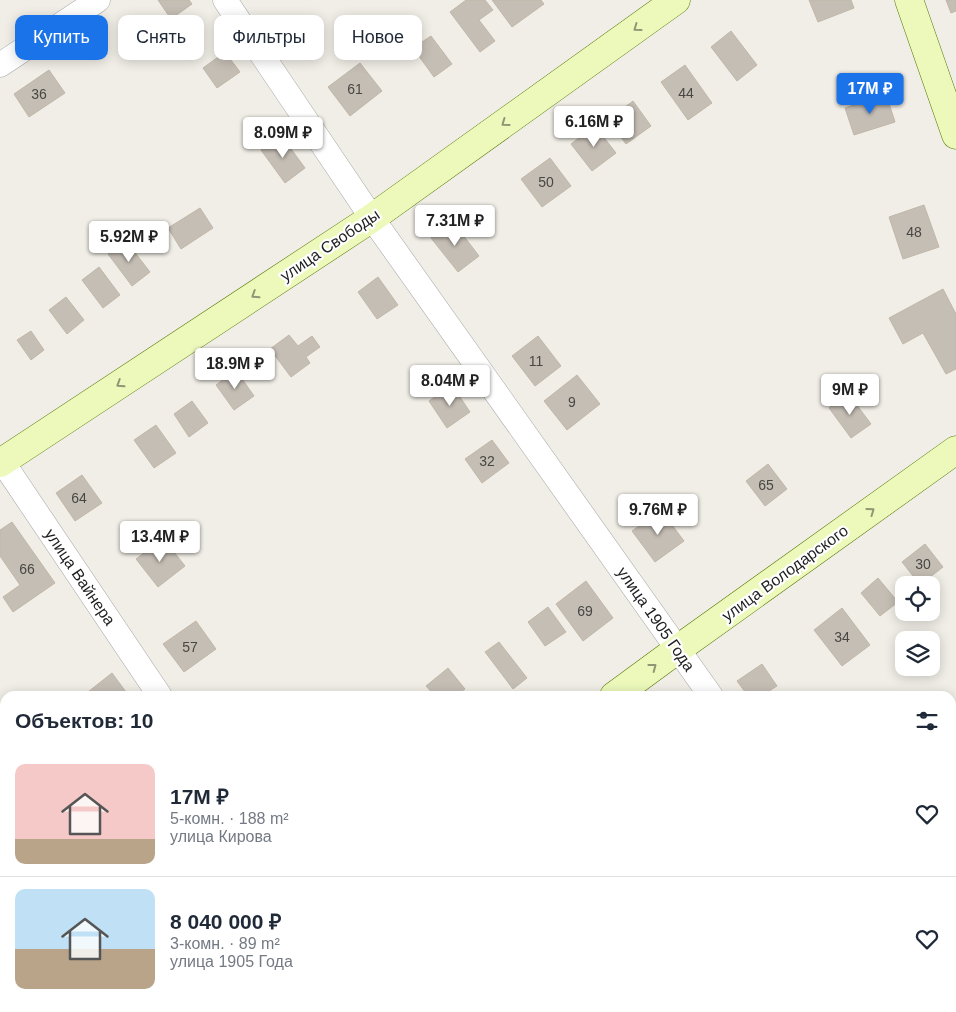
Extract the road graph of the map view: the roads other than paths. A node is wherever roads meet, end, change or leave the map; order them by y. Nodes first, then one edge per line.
1 (98, 0) edge
2 (225, 0) edge
3 (676, 0) edge
4 (909, 0) edge
5 (0, 65) edge
6 (956, 135) edge
7 (372, 218) junction
8 (956, 450) edge
9 (1, 461) edge
10 (678, 649) junction
11 (157, 691) edge
12 (621, 691) edge
13 (707, 691) edge

1 - 5 street
2 - 7 street, улица 1905 Года
3 -> 7 main road, улица Свободы
4 - 6 main road
7 -> 9 main road, улица Свободы
7 - 10 street, улица 1905 Года
10 -> 8 main road, улица Володарского
9 - 11 street, улица Вайнера
12 -> 10 main road, улица Володарского
10 - 13 street, улица 1905 Года

